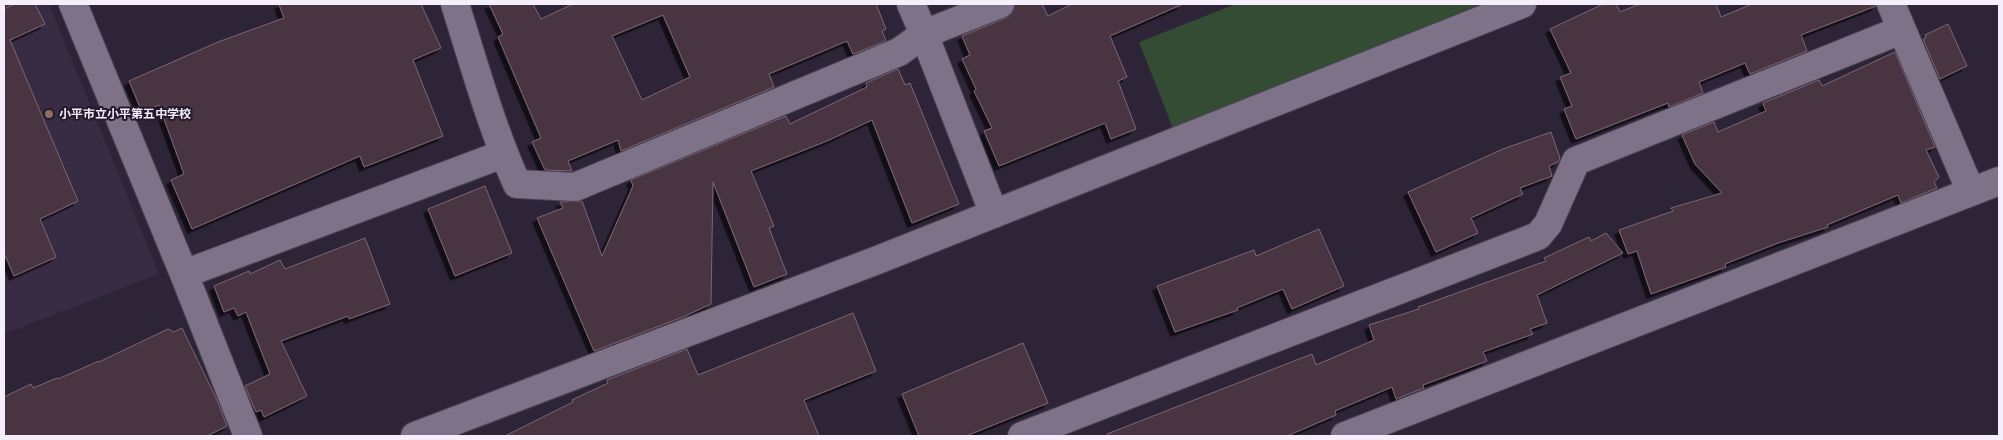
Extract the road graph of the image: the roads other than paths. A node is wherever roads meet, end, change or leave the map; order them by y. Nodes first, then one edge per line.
1 (73, 4) edge
2 (456, 4) edge
3 (911, 4) edge
4 (1000, 4) edge
5 (1522, 4) edge
6 (1891, 4) edge
7 (1901, 30) junction
8 (924, 34) junction
9 (503, 154) junction
10 (1999, 181) edge
11 (1970, 192) junction
12 (994, 214) junction
13 (184, 274) junction
14 (248, 436) edge
15 (418, 436) edge
16 (1022, 436) edge
17 (1345, 436) edge

1 - 13 street
2 - 9 street
3 - 8 street
4 - 8 street
5 - 12 street
6 - 7 street
7 - 11 street
7 - 16 street
8 - 9 street
8 - 12 street
9 - 13 street
10 - 11 street
11 - 17 street
12 - 15 street
13 - 14 street

